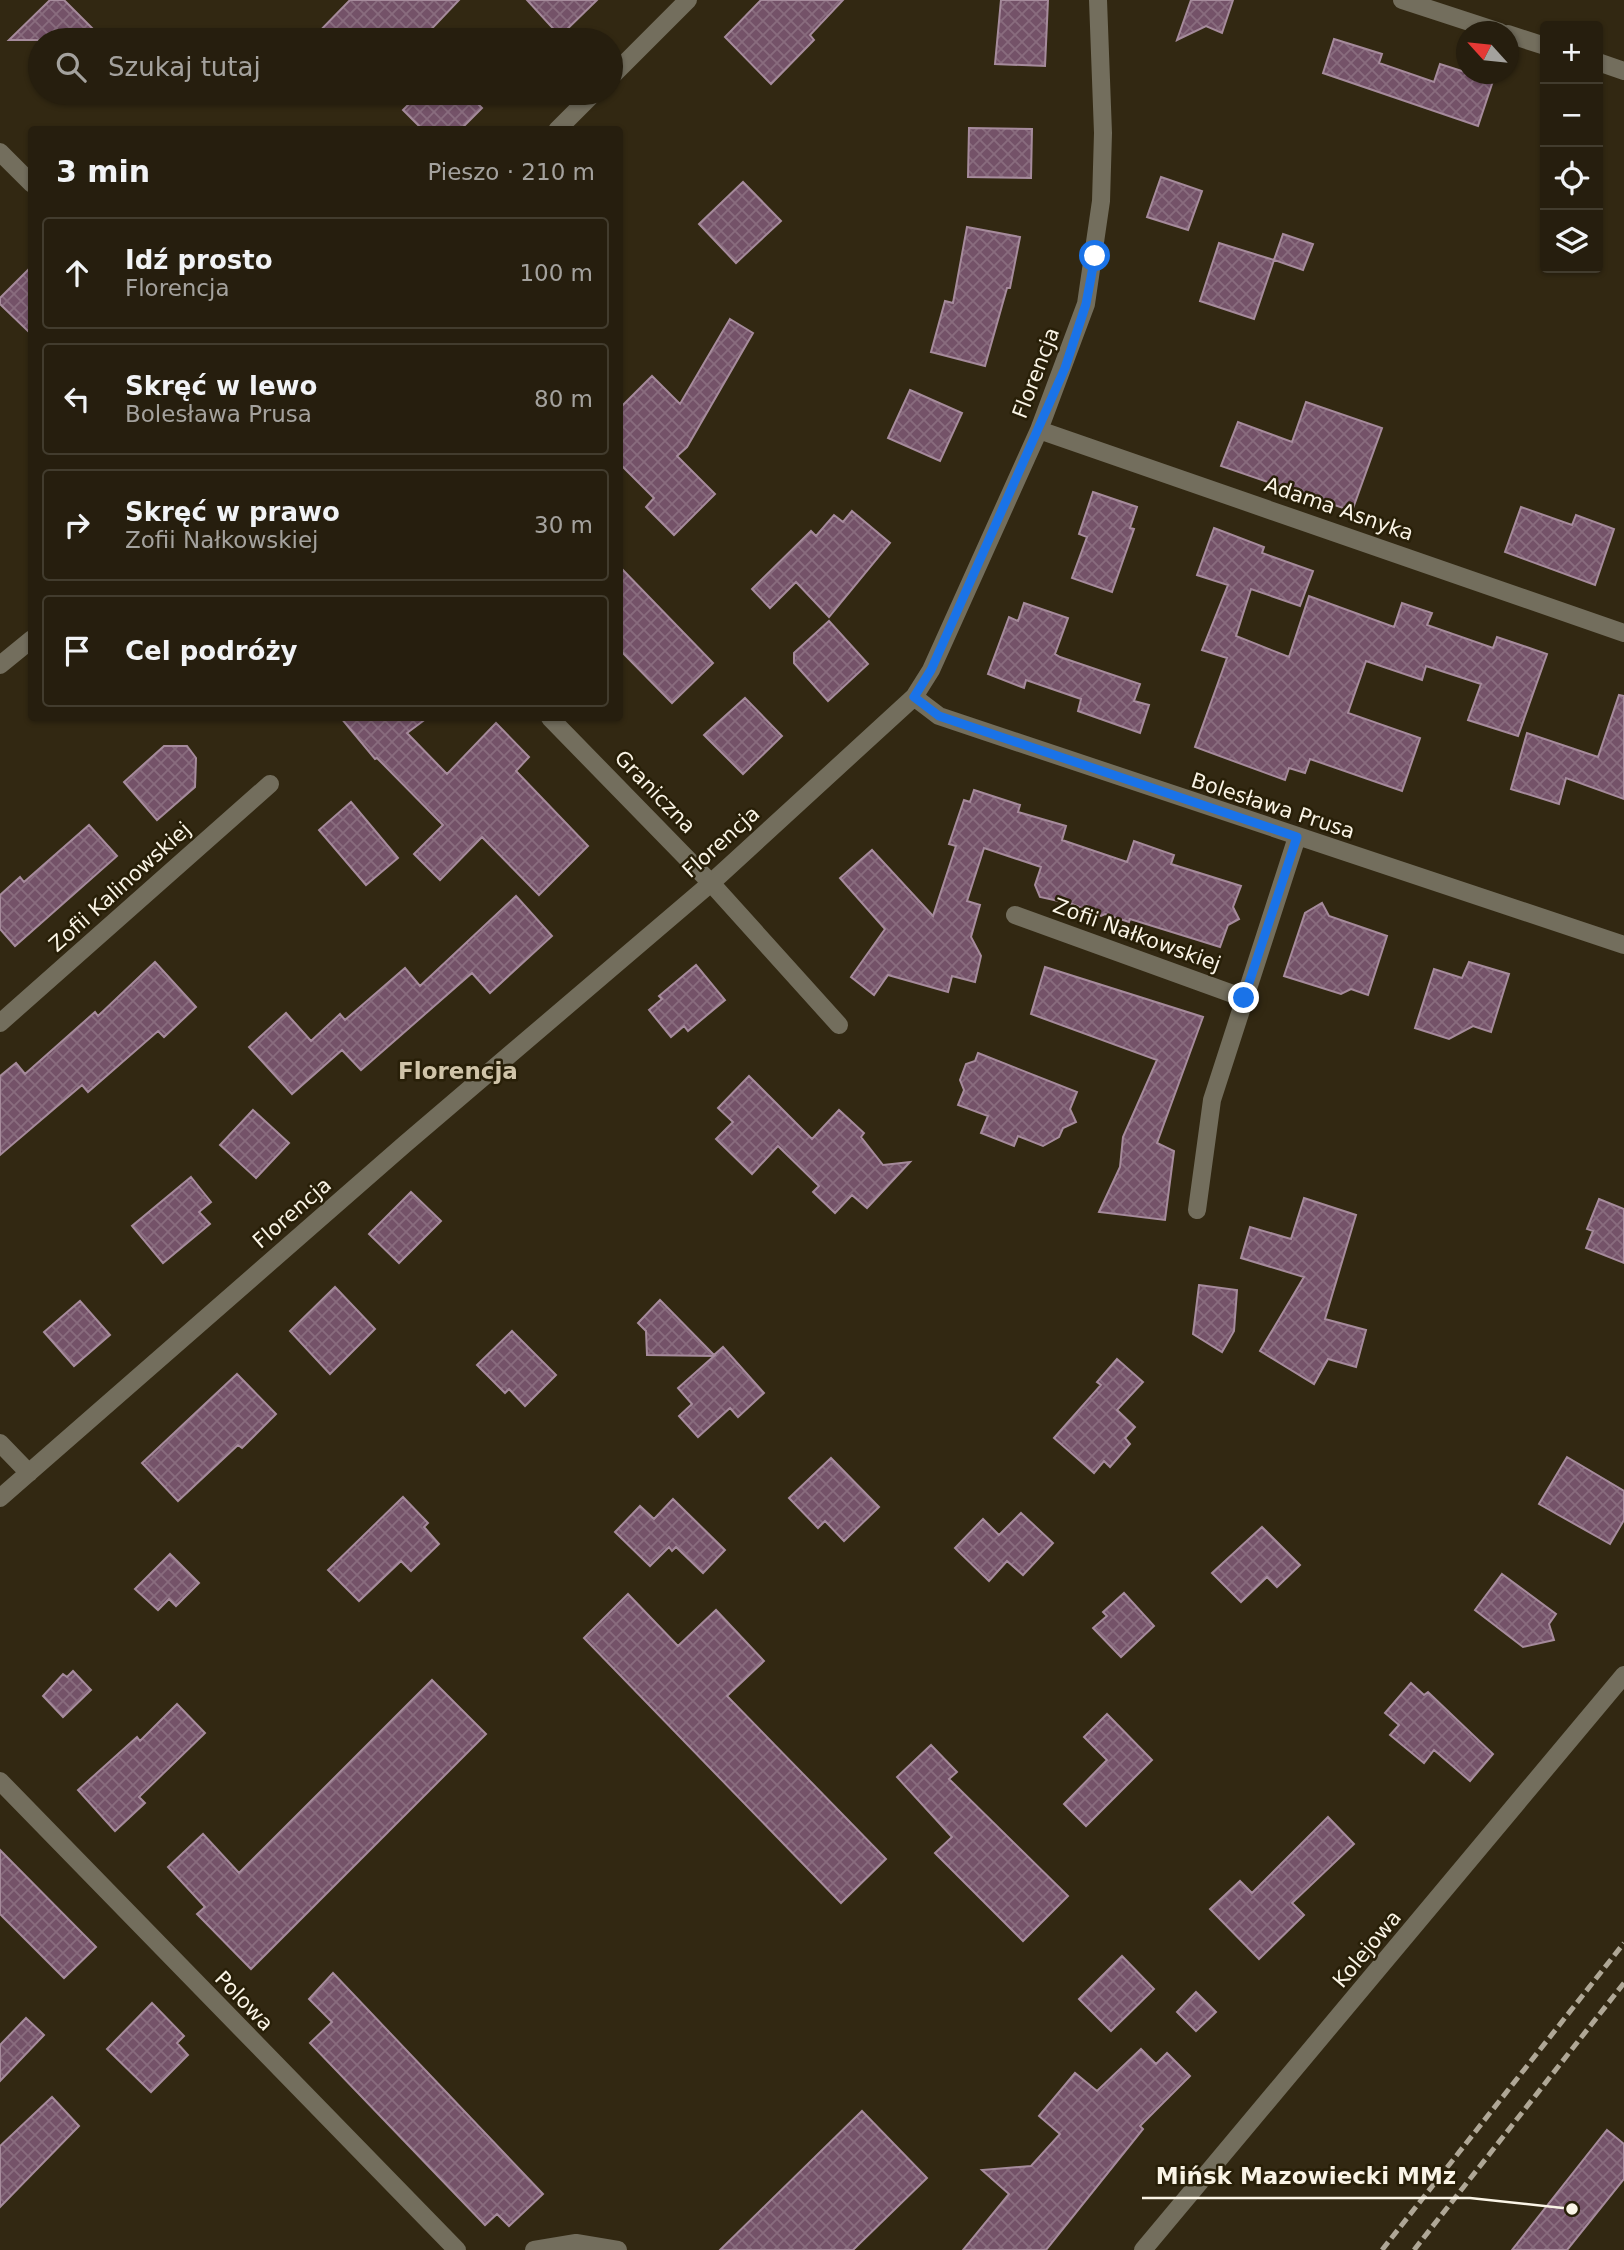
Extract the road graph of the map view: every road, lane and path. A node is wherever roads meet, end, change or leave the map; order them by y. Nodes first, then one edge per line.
1 (1098, 0) edge
2 (1402, 0) edge
3 (676, 4) edge
4 (1466, 21) edge
5 (1519, 38) edge
6 (1540, 44) edge
7 (623, 63) edge
8 (1603, 64) edge
9 (1624, 71) edge
10 (582, 105) edge
11 (561, 126) edge
12 (0, 152) edge
13 (28, 180) edge
14 (1039, 430) junction
15 (1624, 633) edge
16 (28, 642) edge
17 (0, 665) edge
18 (914, 697) junction
19 (553, 721) edge
20 (270, 784) dead end
21 (1297, 837) junction
22 (711, 883) junction
23 (1015, 915) dead end
24 (1624, 946) edge
25 (1244, 998) junction
26 (0, 1023) edge
27 (839, 1025) dead end
28 (1197, 1210) dead end
29 (0, 1443) edge
30 (29, 1473) junction
31 (0, 1498) edge
32 (1624, 1675) edge
33 (0, 1782) edge
34 (457, 2250) edge
35 (534, 2250) edge
36 (618, 2250) edge
37 (1143, 2250) edge

1 - 14 street, Florencja
2 - 4 street
3 - 7 street
5 - 6 street
8 - 9 street
10 - 11 street
12 - 13 street
14 - 15 street, Adama Asnyka
14 - 18 street, Florencja
16 - 17 street
18 - 21 street, Bolesława Prusa
18 - 22 street, Florencja
19 - 22 street, Graniczna
20 - 26 street, Zofii Kalinowskiej
21 - 24 street, Bolesława Prusa
21 - 25 street
22 - 27 street, Graniczna
22 - 30 street, Florencja
23 - 25 street, Zofii Nałkowskiej
25 - 28 street
29 - 30 street
30 - 31 street, Florencja
32 - 37 street, Kolejowa
33 - 34 street, Polowa
35 - 36 street

